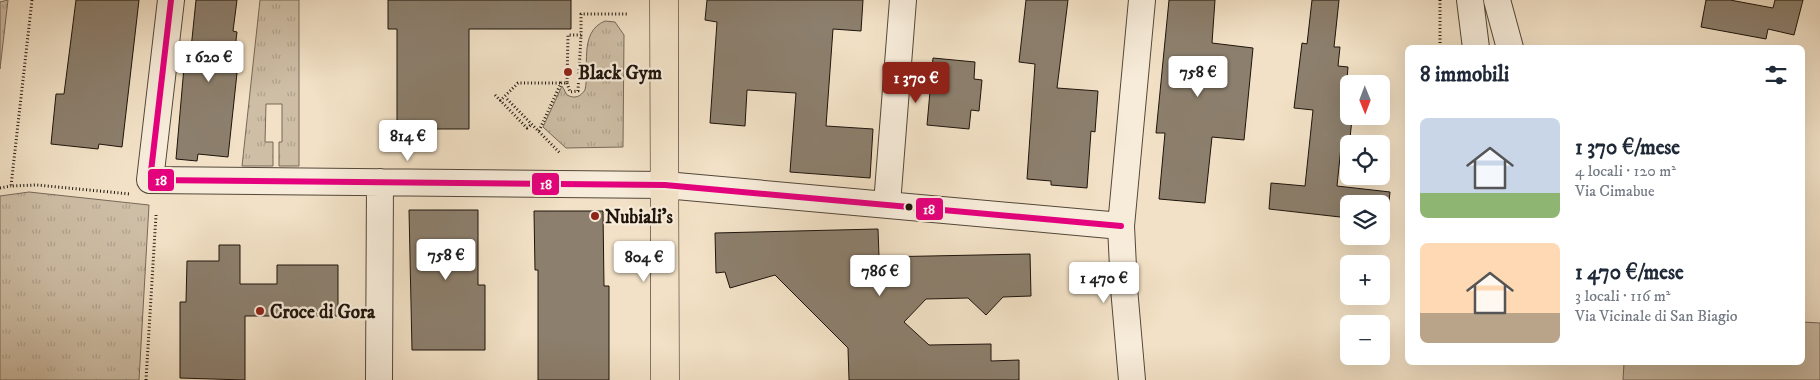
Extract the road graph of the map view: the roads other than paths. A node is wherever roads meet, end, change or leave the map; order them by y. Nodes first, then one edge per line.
1 (171, 0) edge
2 (664, 0) edge
3 (903, 0) edge
4 (1142, 0) edge
5 (1470, 0) edge
6 (1497, 0) edge
7 (1476, 45) edge
8 (1509, 45) edge
9 (380, 182) junction
10 (665, 185) junction
11 (887, 204) junction
12 (1121, 226) junction
13 (379, 380) edge
14 (665, 380) edge
15 (1132, 380) edge

1 - 9 street
2 - 10 main road
3 - 11 street
4 - 12 street
5 - 7 street
6 - 8 street
9 - 10 street
9 - 13 street
10 - 11 street
10 - 14 main road
11 - 12 street
12 - 15 street

